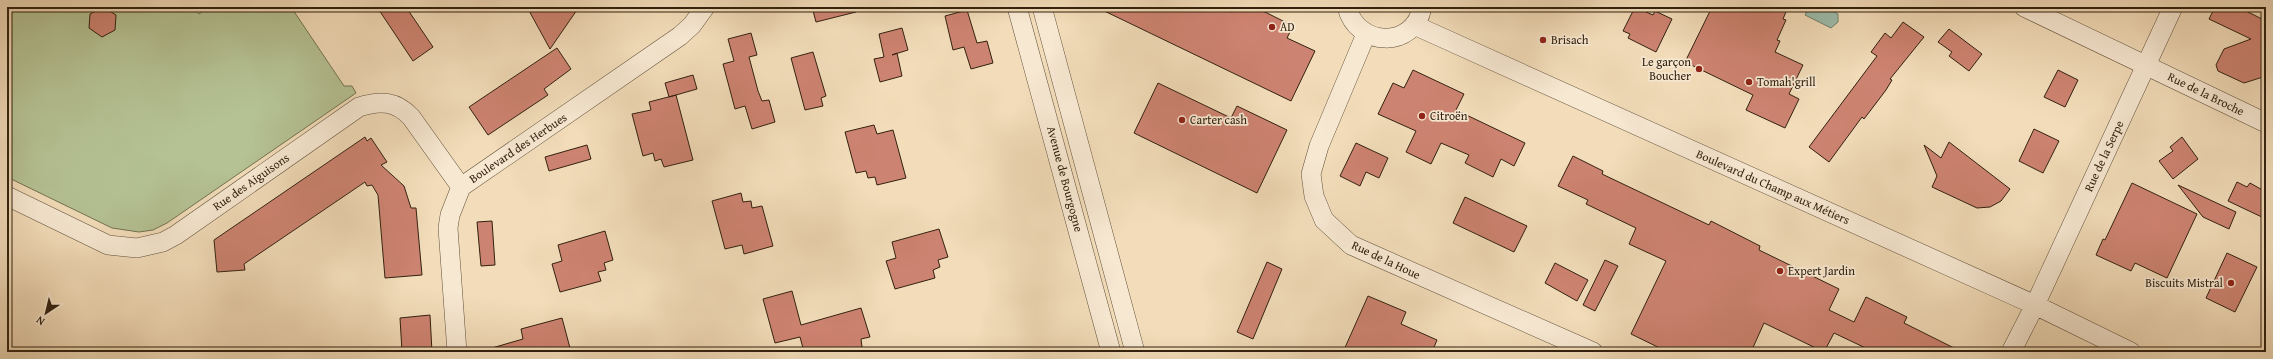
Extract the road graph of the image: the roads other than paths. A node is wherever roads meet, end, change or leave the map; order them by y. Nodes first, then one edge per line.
1 (705, 7) edge
2 (1007, 7) edge
3 (1017, 7) edge
4 (1033, 7) edge
5 (1042, 7) edge
6 (1347, 7) edge
7 (1422, 7) edge
8 (2024, 7) edge
9 (2173, 7) edge
10 (1414, 25) junction
11 (1366, 34) junction
12 (2146, 65) junction
13 (2266, 123) edge
14 (461, 187) junction
15 (7, 196) edge
16 (2035, 305) junction
17 (457, 352) edge
18 (1100, 352) edge
19 (1111, 352) edge
20 (1125, 352) edge
21 (1135, 352) edge
22 (1593, 352) edge
23 (2011, 352) edge
24 (2131, 352) edge

1 - 14 street, Boulevard des Herbues
2 - 18 street, Avenue de Bourgogne
3 - 19 street, Avenue de Bourgogne
4 - 20 street, Avenue de Bourgogne
5 - 21 street, Avenue de Bourgogne
6 - 11 street
7 - 10 street
8 - 12 street, Rue de la Broche
9 - 12 street, Rue de la Serpe
10 - 11 street
10 - 16 street, Boulevard du Champ aux Métiers
11 - 22 street, Rue de la Houe
12 - 13 street, Rue de la Broche
12 - 16 street, Rue de la Serpe
14 - 15 street, Rue des Aiguisons
14 - 17 street, Boulevard des Herbues
16 - 23 street
16 - 24 street, Boulevard du Champ aux Métiers

